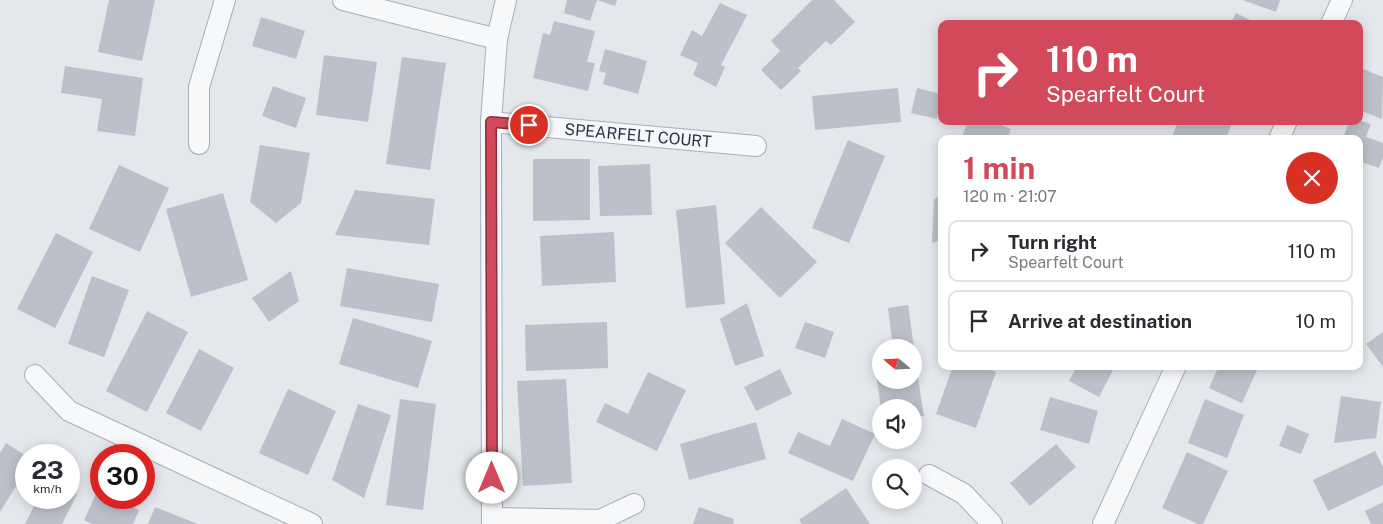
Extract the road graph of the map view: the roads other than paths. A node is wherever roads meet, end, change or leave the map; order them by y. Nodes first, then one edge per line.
1 (225, 0) edge
2 (343, 0) edge
3 (506, 0) edge
4 (1342, 0) edge
5 (1333, 20) edge
6 (497, 39) junction
7 (491, 122) junction
8 (199, 144) dead end
9 (756, 146) dead end
10 (1174, 370) edge
11 (35, 375) dead end
12 (929, 475) dead end
13 (634, 504) dead end
14 (492, 521) edge
15 (312, 524) edge
16 (992, 524) edge
17 (1103, 524) edge

1 - 8 street
2 - 6 street
3 - 6 street
4 - 5 street
6 - 7 street
7 - 9 street, SPEARFELT COURT
7 - 14 street
10 - 17 street
11 - 15 street
12 - 16 street
13 - 14 street

